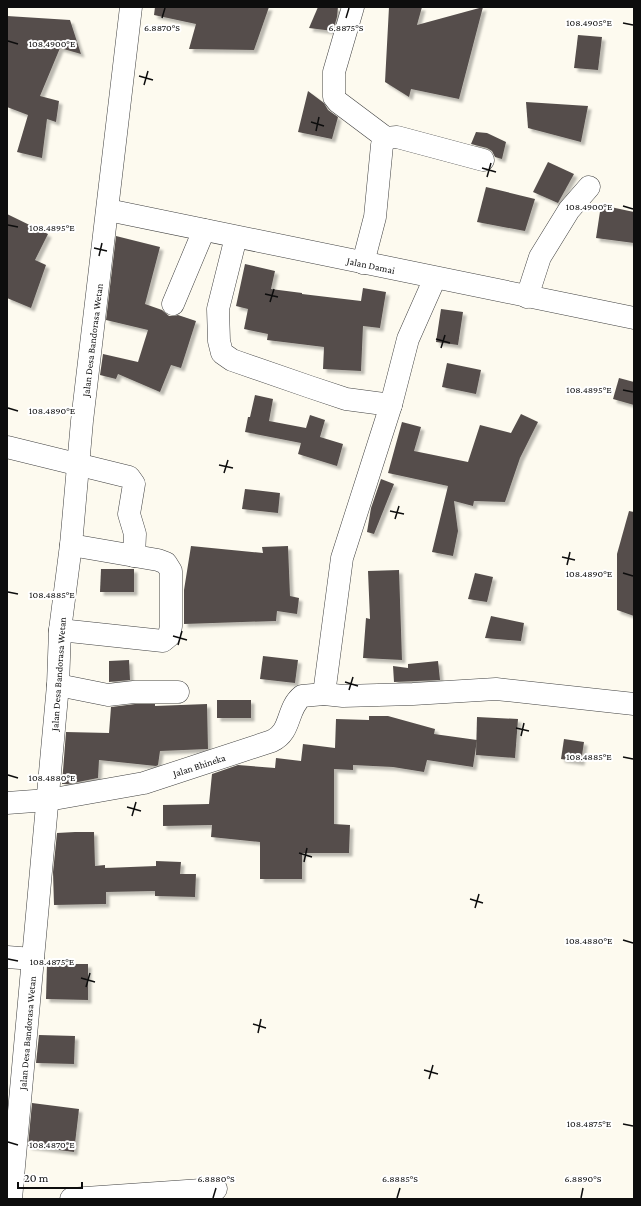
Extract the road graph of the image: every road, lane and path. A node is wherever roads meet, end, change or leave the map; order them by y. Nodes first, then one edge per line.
1 (131, 7) edge
2 (353, 7) edge
3 (386, 138) junction
4 (483, 160) dead end
5 (590, 187) dead end
6 (108, 210) junction
7 (204, 230) junction
8 (236, 237) junction
9 (363, 263) junction
10 (435, 278) junction
11 (527, 297) junction
12 (173, 304) dead end
13 (634, 318) edge
14 (392, 405) junction
15 (7, 448) edge
16 (78, 464) junction
17 (71, 546) junction
18 (134, 556) junction
19 (60, 630) junction
20 (58, 684) junction
21 (178, 692) dead end
22 (324, 694) junction
23 (634, 704) edge
24 (48, 800) junction
25 (7, 803) edge
26 (7, 957) edge
27 (33, 959) junction
28 (12, 1140) edge
29 (216, 1189) dead end
30 (11, 1199) edge
31 (71, 1199) edge

1 - 6 street, Jalan Desa Bandorasa Wetan
2 - 3 street
3 - 4 street
3 - 9 street
5 - 11 street
6 - 7 street, Jalan Damai
6 - 16 street, Jalan Desa Bandorasa Wetan
7 - 8 street, Jalan Damai
7 - 12 street
8 - 9 street, Jalan Damai
8 - 14 street
9 - 10 street, Jalan Damai
10 - 11 street, Jalan Damai
10 - 14 street
11 - 13 street, Jalan Damai
14 - 22 street
15 - 16 street
16 - 17 street, Jalan Desa Bandorasa Wetan
16 - 18 street
17 - 18 street
17 - 19 street, Jalan Desa Bandorasa Wetan
18 - 19 street
19 - 20 street, Jalan Desa Bandorasa Wetan
20 - 21 street
20 - 24 street, Jalan Desa Bandorasa Wetan
22 - 23 street, Jalan Bhineka
22 - 24 street, Jalan Bhineka
24 - 25 street, Jalan Bhineka
24 - 27 street, Jalan Desa Bandorasa Wetan
26 - 27 street
27 - 28 street, Jalan Desa Bandorasa Wetan
28 - 30 street, Jalan Desa Bandorasa Wetan
29 - 31 street

